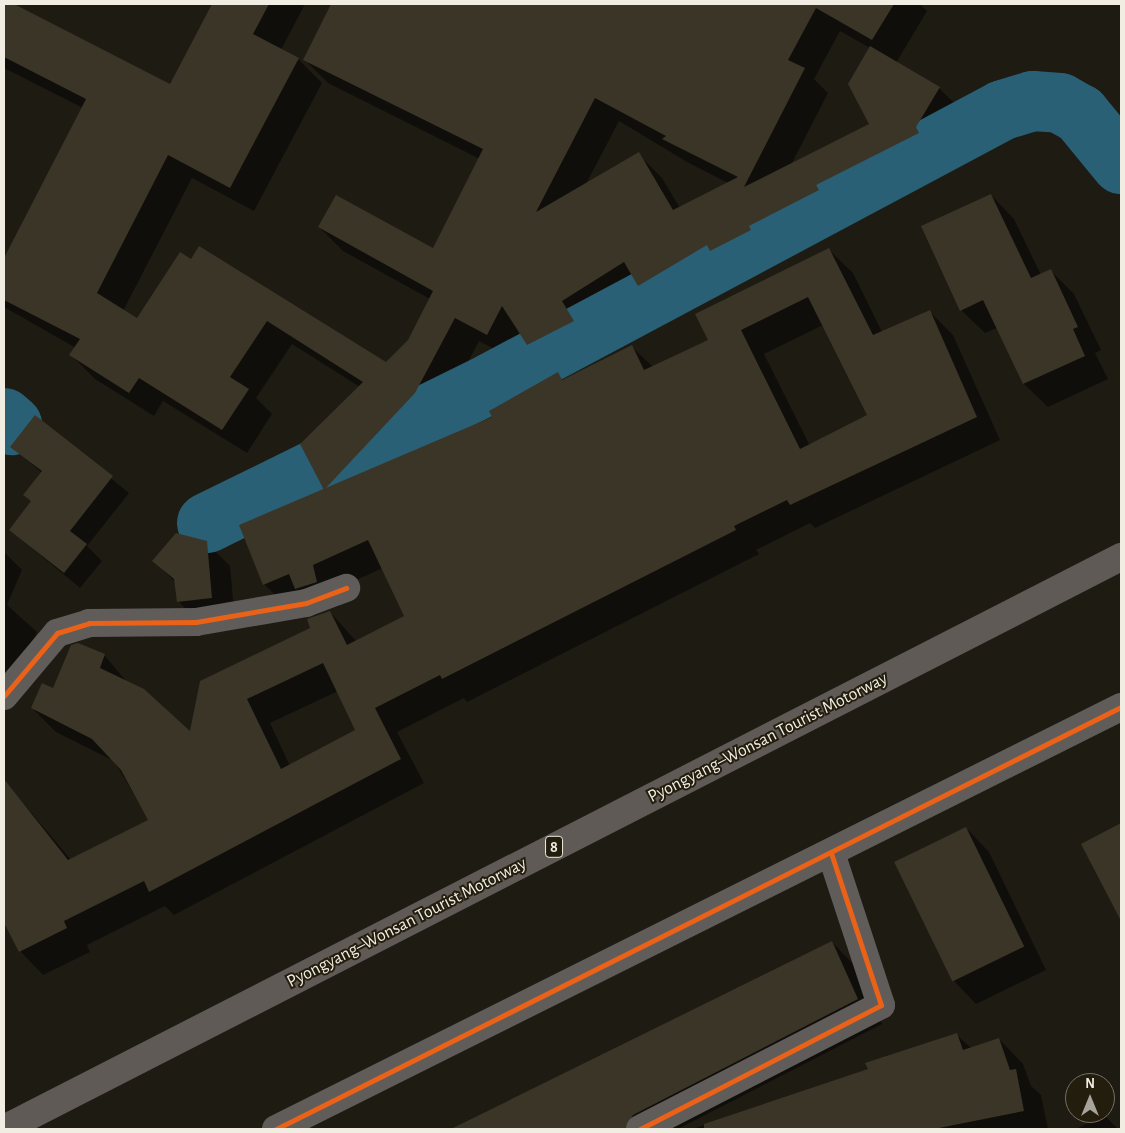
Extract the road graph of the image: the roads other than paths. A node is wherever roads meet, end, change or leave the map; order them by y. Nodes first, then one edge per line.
1 (1113, 562) edge
2 (346, 588) dead end
3 (4, 696) edge
4 (1121, 707) edge
5 (830, 853) junction
6 (4, 1129) edge
7 (276, 1129) edge
8 (640, 1129) edge

1 - 6 highway, Pyongyang–Wonsan Tourist Motorway / 8
2 - 3 street
4 - 5 street
5 - 7 street
5 - 8 street

